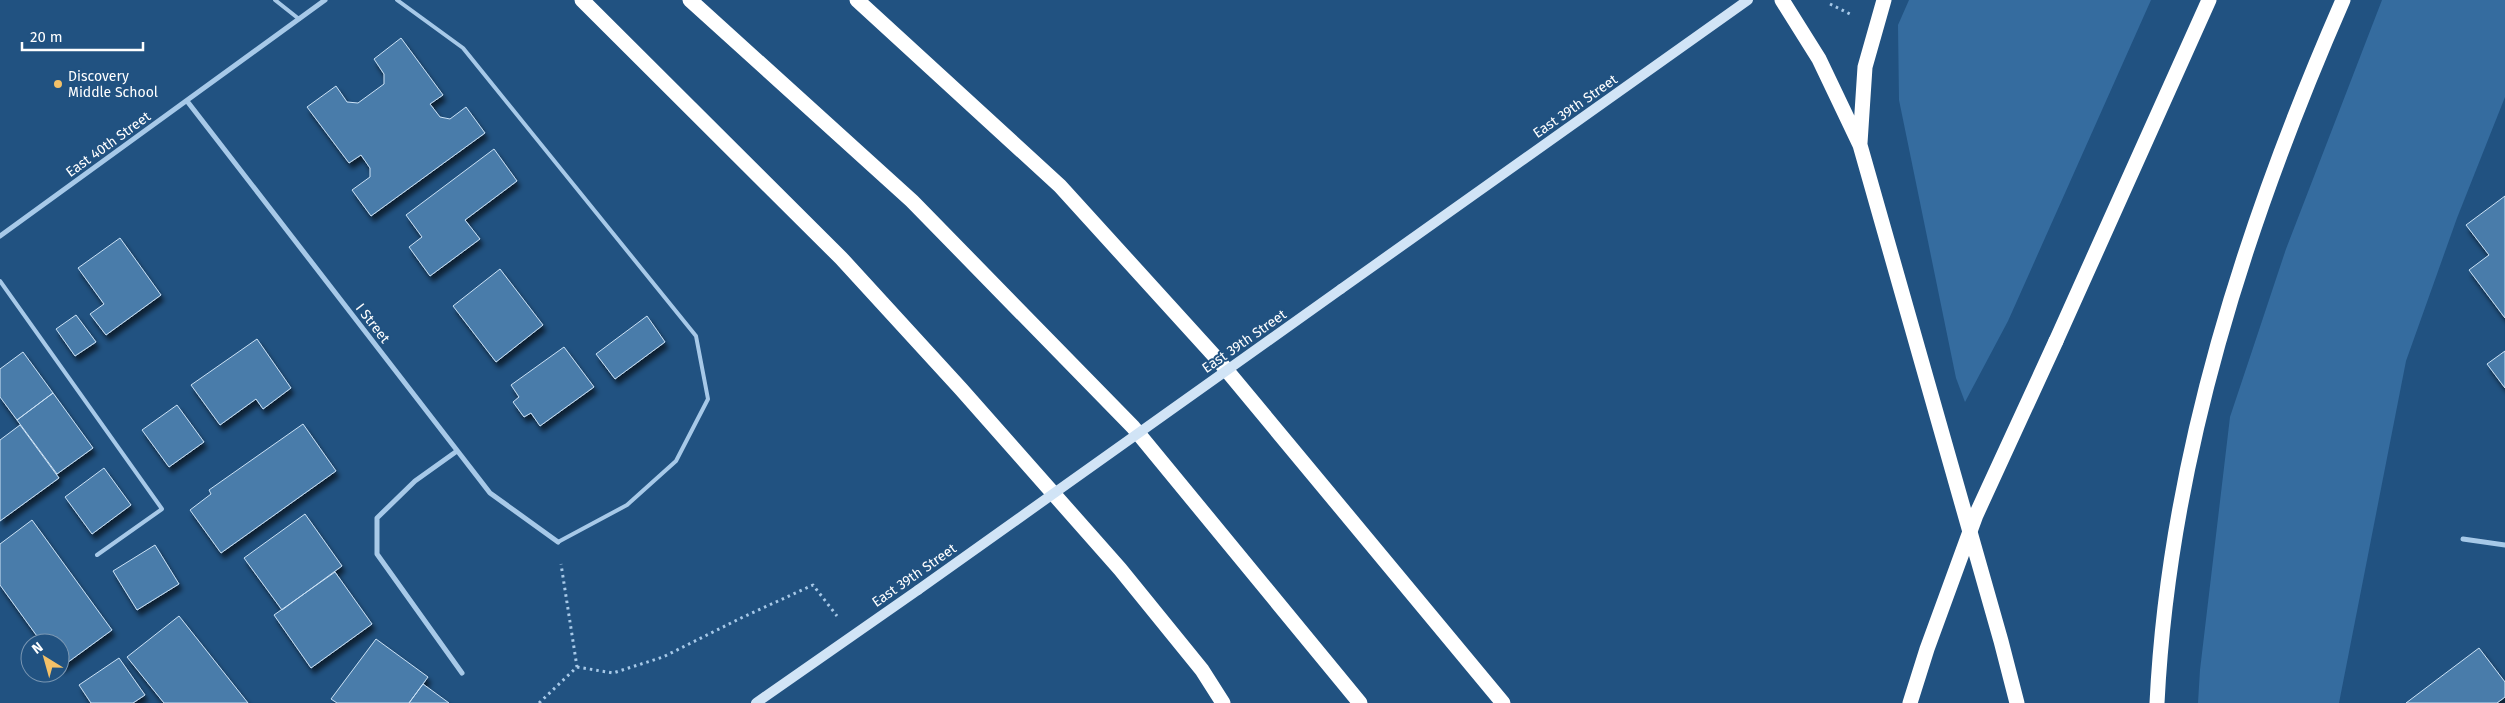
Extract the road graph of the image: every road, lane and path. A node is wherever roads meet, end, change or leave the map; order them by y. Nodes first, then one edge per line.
1 (275, 0) edge
2 (325, 0) edge
3 (397, 0) edge
4 (582, 0) edge
5 (690, 0) edge
6 (857, 0) edge
7 (1748, 0) edge
8 (1782, 0) edge
9 (1884, 0) edge
10 (2209, 0) edge
11 (2343, 0) edge
12 (1830, 4) dead end
13 (1852, 15) dead end
14 (298, 19) junction
15 (187, 101) junction
16 (1860, 145) junction
17 (0, 236) edge
18 (0, 281) edge
19 (457, 450) junction
20 (2463, 539) dead end
21 (558, 542) junction
22 (2505, 546) edge
23 (97, 556) dead end
24 (852, 636) junction
25 (577, 667) junction
26 (462, 673) dead end
27 (540, 703) edge
28 (756, 703) edge
29 (1223, 703) edge
30 (1360, 703) edge
31 (1504, 703) edge
32 (1910, 703) edge
33 (2017, 703) edge
34 (2157, 703) edge

1 - 14 lane
2 - 14 street, East 40th Street
3 - 21 lane
4 - 29 highway
5 - 30 highway
6 - 31 highway
7 - 24 main road, East 39th Street, bridge
8 - 16 highway
9 - 16 highway
10 - 32 highway, bridge
11 - 34 highway
12 - 13 path
14 - 15 street, East 40th Street
15 - 17 street, East 40th Street
15 - 19 street, I Street
16 - 33 highway
18 - 23 lane
19 - 21 street, I Street
19 - 26 street
20 - 22 street
21 - 25 path
24 - 25 path
24 - 28 main road, East 39th Street
25 - 27 path

